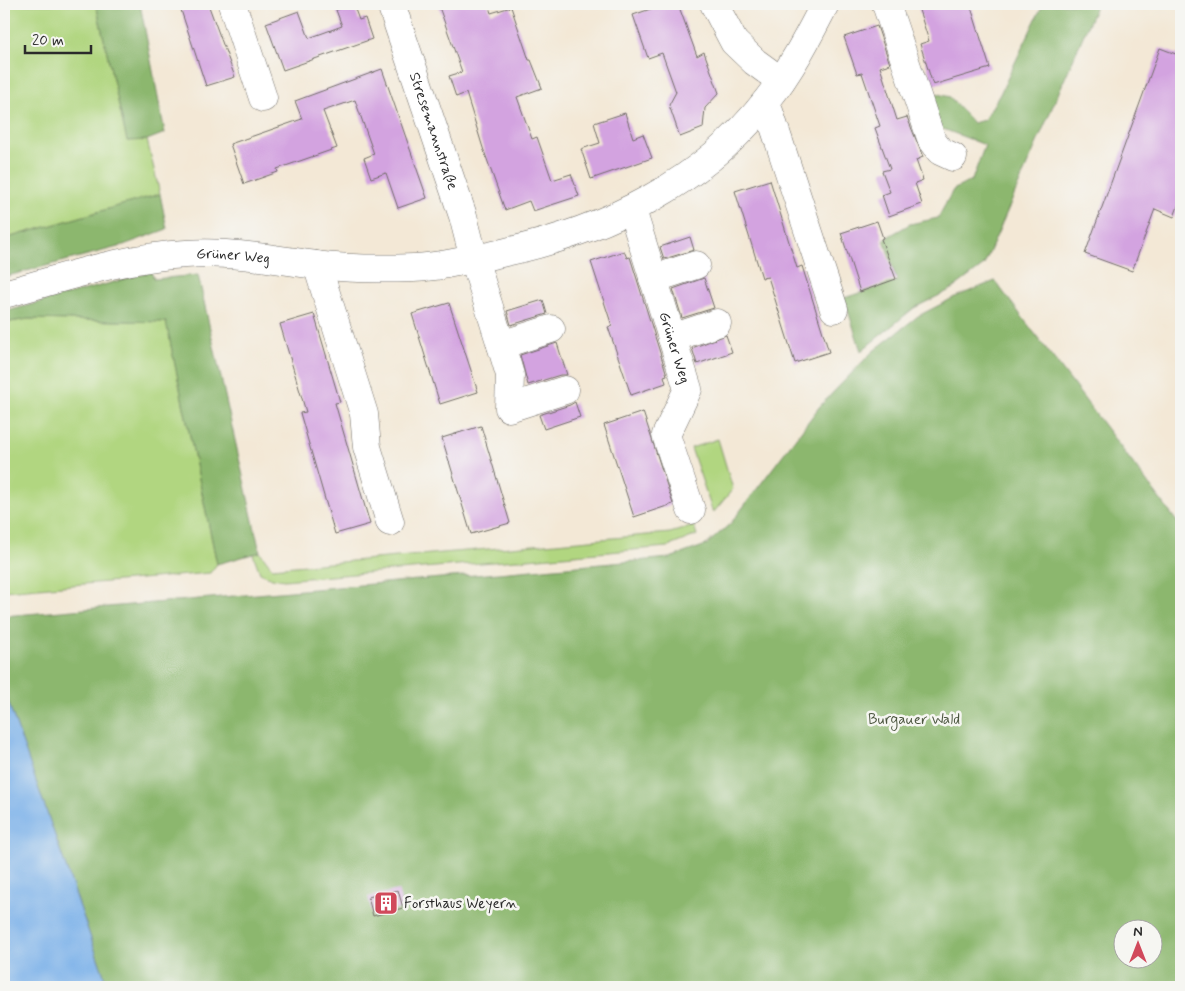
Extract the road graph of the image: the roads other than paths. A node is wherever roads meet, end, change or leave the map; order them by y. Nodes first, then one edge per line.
1 (232, 4) edge
2 (392, 4) edge
3 (714, 4) edge
4 (825, 4) edge
5 (886, 4) edge
6 (774, 91) junction
7 (263, 98) dead end
8 (952, 157) dead end
9 (632, 210) junction
10 (474, 259) junction
11 (317, 265) junction
12 (696, 265) dead end
13 (653, 278) junction
14 (4, 294) edge
15 (834, 308) dead end
16 (717, 323) dead end
17 (551, 329) dead end
18 (672, 338) junction
19 (501, 345) junction
20 (565, 390) dead end
21 (691, 510) dead end
22 (390, 522) dead end

1 - 7 street
2 - 10 street, Stresemannstraße
3 - 6 street
4 - 6 street, Grüner Weg
5 - 8 street
6 - 9 street, Grüner Weg
6 - 15 street
9 - 10 street, Grüner Weg
9 - 13 street, Grüner Weg
10 - 11 street, Grüner Weg
10 - 19 street
11 - 14 street, Grüner Weg
11 - 22 street
12 - 13 street
13 - 18 street, Grüner Weg
16 - 18 street
17 - 19 street
18 - 21 street, Grüner Weg
19 - 20 street

